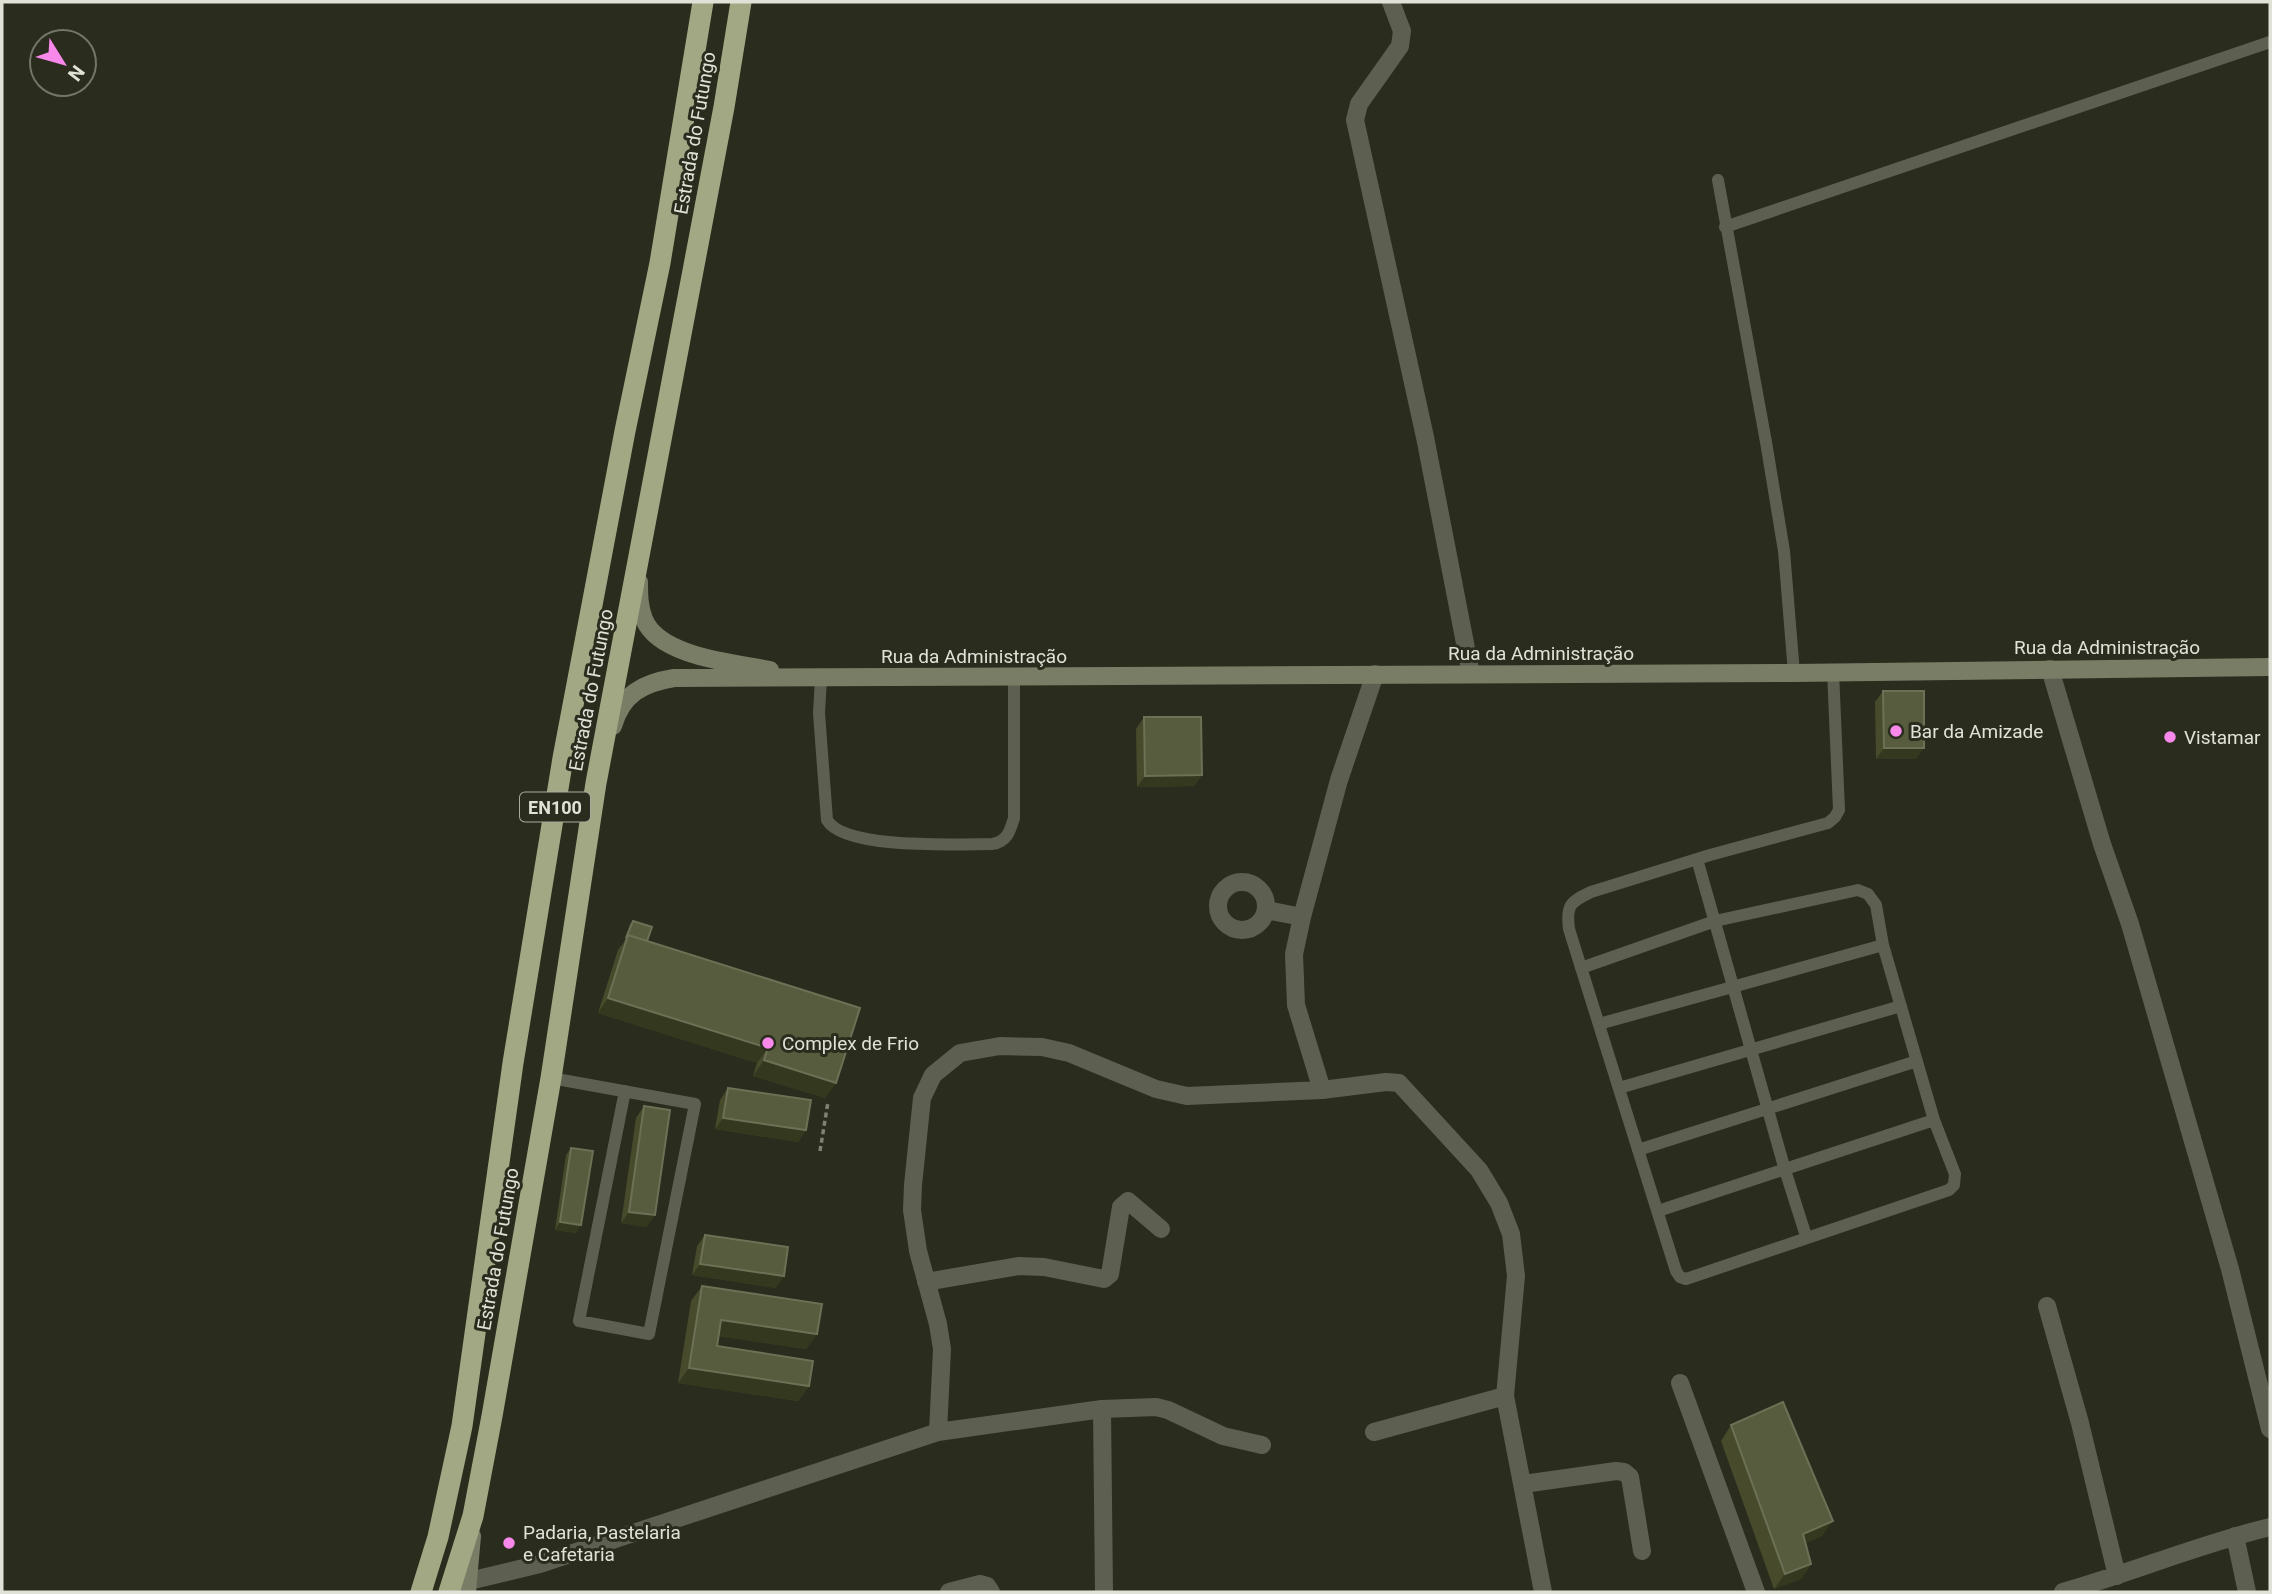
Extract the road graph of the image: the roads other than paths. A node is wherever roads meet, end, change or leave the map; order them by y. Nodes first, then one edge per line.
1 (703, 2) edge
2 (741, 2) edge
3 (1391, 2) edge
4 (2270, 41) edge
5 (1718, 180) dead end
6 (1725, 227) junction
7 (639, 554) junction
8 (2270, 667) edge
9 (2050, 669) junction
10 (1833, 671) junction
11 (1794, 673) junction
12 (1375, 674) junction
13 (1471, 674) junction
14 (1014, 677) junction
15 (816, 678) junction
16 (596, 783) junction
17 (1697, 859) junction
18 (1266, 910) dead end
19 (1302, 917) junction
20 (1715, 921) junction
21 (1883, 944) junction
22 (1581, 968) junction
23 (1733, 986) junction
24 (1901, 1006) junction
25 (1599, 1024) junction
26 (1751, 1050) junction
27 (1917, 1061) junction
28 (551, 1078) junction
29 (1619, 1088) junction
30 (1322, 1090) junction
31 (625, 1091) junction
32 (1768, 1108) junction
33 (1934, 1120) junction
34 (1639, 1150) junction
35 (1785, 1170) junction
36 (1658, 1211) junction
37 (1161, 1229) dead end
38 (1806, 1236) junction
39 (926, 1282) junction
40 (2047, 1306) dead end
41 (1681, 1382) dead end
42 (1505, 1396) junction
43 (1102, 1409) junction
44 (2270, 1429) edge
45 (938, 1432) junction
46 (1374, 1432) dead end
47 (1262, 1445) dead end
48 (1522, 1484) junction
49 (473, 1516) junction
50 (2270, 1527) edge
51 (2235, 1536) junction
52 (1642, 1551) dead end
53 (2118, 1576) junction
54 (468, 1586) edge
55 (421, 1592) edge
56 (449, 1592) edge
57 (949, 1592) edge
58 (991, 1592) edge
59 (1104, 1592) edge
60 (1543, 1592) edge
61 (1756, 1592) edge
62 (2063, 1592) edge
63 (2247, 1592) edge

1 - 55 highway, Estrada do Futungo / EN100
2 - 7 highway, Estrada do Futungo / EN100
3 - 13 street
4 - 6 lane
5 - 6 lane
6 - 11 lane
7 - 15 street
7 - 16 highway, Estrada do Futungo / EN100
8 - 9 street, Rua da Administração
9 - 10 street, Rua da Administração
9 - 44 street
10 - 11 street, Rua da Administração
10 - 17 lane
11 - 13 street, Rua da Administração
12 - 13 street, Rua da Administração
12 - 14 street, Rua da Administração
12 - 19 street
14 - 15 street, Rua da Administração
14 - 15 lane
15 - 16 street
16 - 28 highway, Estrada do Futungo / EN100
17 - 20 lane
17 - 22 lane
18 - 19 street
19 - 30 street
20 - 21 lane
20 - 22 lane
20 - 23 lane
21 - 23 lane
21 - 24 lane
22 - 25 lane
23 - 25 lane
23 - 26 lane
24 - 26 lane
24 - 27 lane
25 - 29 lane
26 - 29 lane
26 - 32 lane
27 - 32 lane
27 - 33 lane
28 - 31 lane
28 - 49 highway, Estrada do Futungo / EN100
29 - 34 lane
30 - 39 street
30 - 42 street
31 - 31 lane
32 - 34 lane
32 - 35 lane
33 - 35 lane
33 - 38 lane
34 - 36 lane
35 - 36 lane
35 - 38 lane
36 - 38 lane
37 - 39 street
39 - 45 street
40 - 53 street
41 - 61 street
42 - 46 street
42 - 48 street
43 - 45 street
43 - 47 street
43 - 59 street
45 - 54 street
48 - 52 street
48 - 60 street
49 - 54 street
49 - 56 highway, Estrada do Futungo / EN100
50 - 51 street
51 - 53 street
51 - 63 street
53 - 62 street
57 - 58 street

